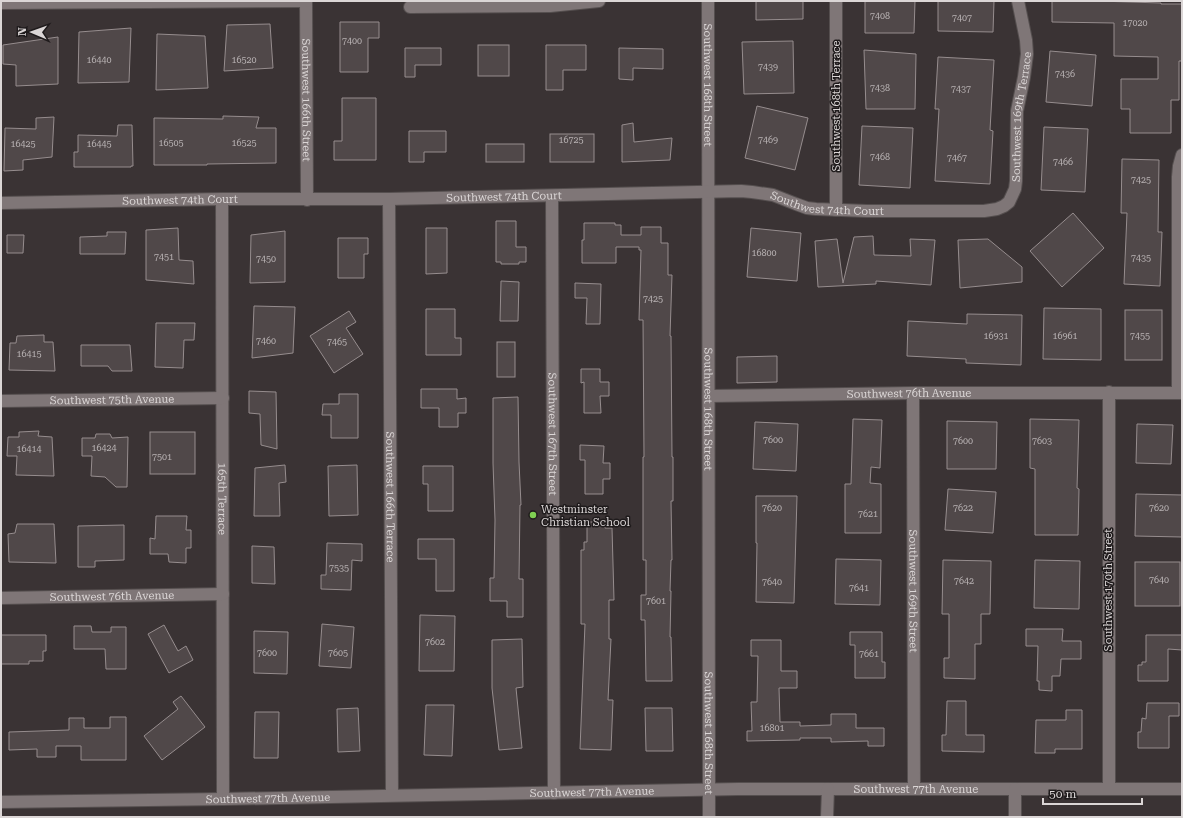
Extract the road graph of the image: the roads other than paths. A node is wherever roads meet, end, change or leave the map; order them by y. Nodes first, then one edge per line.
1 (306, 1) edge
2 (599, 1) edge
3 (708, 1) edge
4 (836, 1) edge
5 (1018, 1) edge
6 (1, 3) edge
7 (506, 4) edge
8 (410, 7) dead end
9 (1182, 155) edge
10 (708, 192) junction
11 (552, 196) junction
12 (222, 199) junction
13 (389, 199) junction
14 (307, 200) junction
15 (1, 203) edge
16 (1004, 206) joint
17 (836, 210) junction
18 (1180, 274) edge
19 (1109, 392) junction
20 (913, 393) junction
21 (1180, 393) edge
22 (709, 396) junction
23 (223, 398) junction
24 (1, 401) edge
25 (223, 594) junction
26 (1, 598) edge
27 (828, 789) junction
28 (914, 789) junction
29 (1015, 789) junction
30 (1109, 789) junction
31 (1182, 789) edge
32 (709, 790) junction
33 (554, 793) junction
34 (392, 795) junction
35 (223, 799) junction
36 (1, 802) edge
37 (709, 817) edge
38 (827, 817) edge
39 (1015, 817) edge

1 - 6 street
1 - 14 street, Southwest 166th Street
2 - 7 street
3 - 10 street, Southwest 168th Street
4 - 17 street, Southwest 168th Terrace
5 - 16 street, Southwest 169th Terrace
7 - 8 street
9 - 18 street
10 - 11 street, Southwest 74th Court
10 - 17 street, Southwest 74th Court
10 - 22 street, Southwest 168th Street
11 - 13 street, Southwest 74th Court
11 - 33 street, Southwest 167th Street
12 - 14 street, Southwest 74th Court
12 - 15 street, Southwest 74th Court
12 - 23 street, 165th Terrace
13 - 14 street, Southwest 74th Court
13 - 34 street, Southwest 166th Terrace
16 - 17 street, Southwest 74th Court
18 - 21 street
19 - 20 street, Southwest 76th Avenue
19 - 21 street, Southwest 76th Avenue
19 - 30 street, Southwest 170th Street
20 - 22 street, Southwest 76th Avenue
20 - 28 street, Southwest 169th Street
22 - 32 street, Southwest 168th Street
23 - 24 street, Southwest 75th Avenue
23 - 25 street, 165th Terrace
25 - 26 street, Southwest 76th Avenue
25 - 35 street, 165th Terrace
27 - 28 street, Southwest 77th Avenue
27 - 32 street, Southwest 77th Avenue
27 - 38 street
28 - 29 street, Southwest 77th Avenue
29 - 30 street, Southwest 77th Avenue
29 - 39 street
30 - 31 street, Southwest 77th Avenue
32 - 33 street, Southwest 77th Avenue
32 - 37 street, Southwest 168th Street
33 - 34 street, Southwest 77th Avenue
34 - 35 street, Southwest 77th Avenue
35 - 36 street, Southwest 77th Avenue

